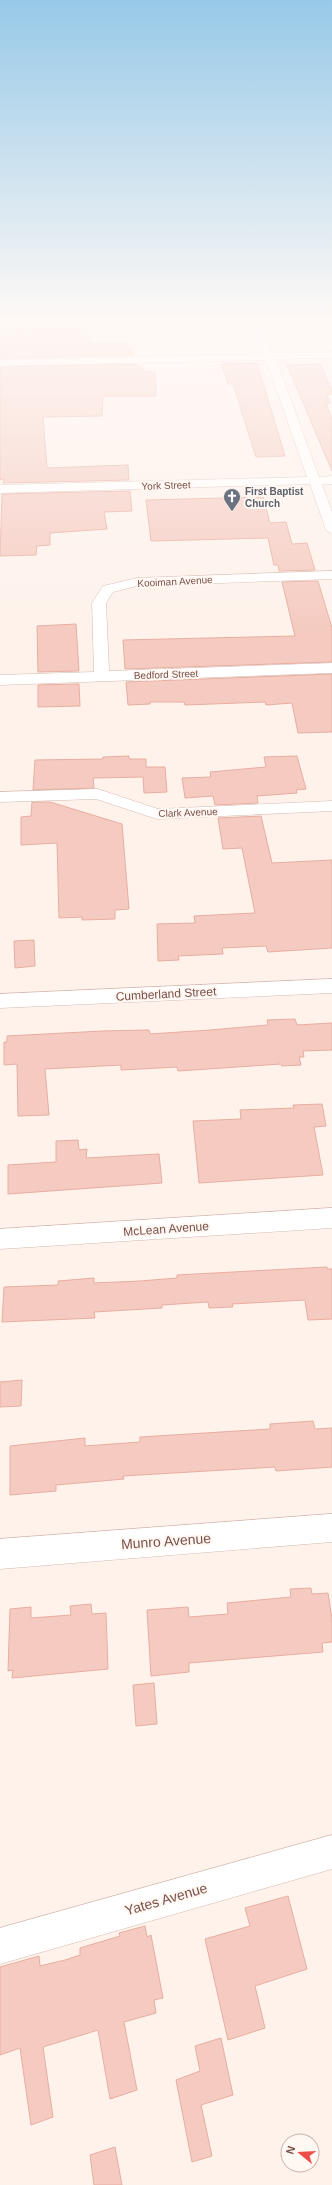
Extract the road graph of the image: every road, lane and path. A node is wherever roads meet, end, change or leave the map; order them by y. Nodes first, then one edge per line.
1 (295, 425) edge
2 (315, 480) junction
3 (332, 480) edge
4 (0, 489) edge
5 (332, 530) edge
6 (332, 574) edge
7 (332, 668) edge
8 (102, 676) junction
9 (0, 680) edge
10 (0, 797) edge
11 (332, 806) edge
12 (332, 986) edge
13 (0, 1001) edge
14 (332, 1218) edge
15 (0, 1239) edge
16 (332, 1528) edge
17 (0, 1554) edge
18 (332, 1852) edge
19 (0, 1946) edge

1 - 2 street
2 - 3 street, York Street
2 - 4 street, York Street
2 - 5 street
6 - 8 street, Kooiman Avenue
7 - 8 street, Bedford Street
8 - 9 street, Bedford Street
10 - 11 street, Clark Avenue
12 - 13 street, Cumberland Street
14 - 15 street, McLean Avenue
16 - 17 street, Munro Avenue
18 - 19 street, Yates Avenue

